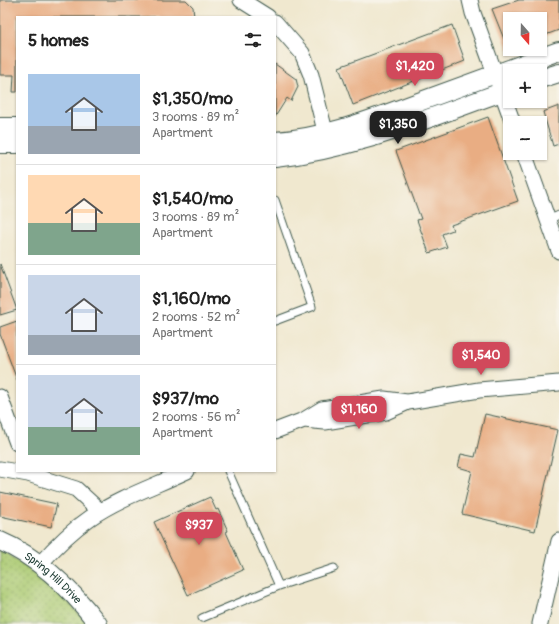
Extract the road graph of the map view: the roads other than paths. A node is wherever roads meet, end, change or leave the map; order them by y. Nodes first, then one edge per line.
1 (241, 0) edge
2 (470, 0) edge
3 (266, 16) edge
4 (276, 23) edge
5 (559, 51) edge
6 (559, 73) edge
7 (496, 74) junction
8 (547, 77) edge
9 (503, 86) edge
10 (503, 92) edge
11 (0, 127) edge
12 (16, 127) edge
13 (276, 141) edge
14 (328, 141) junction
15 (0, 144) edge
16 (16, 144) edge
17 (276, 158) edge
18 (527, 160) edge
19 (276, 203) edge
20 (553, 217) edge
21 (559, 252) edge
22 (276, 321) edge
23 (559, 384) edge
24 (0, 397) edge
25 (276, 431) edge
26 (16, 440) edge
27 (0, 469) edge
28 (16, 471) edge
29 (185, 472) edge
30 (228, 472) edge
31 (28, 473) edge
32 (100, 511) junction
33 (0, 540) edge
34 (559, 541) edge
35 (40, 564) junction
36 (334, 568) dead end
37 (279, 586) junction
38 (202, 618) dead end
39 (98, 624) edge
40 (540, 624) edge

1 - 3 street
2 - 7 street
4 - 14 street
5 - 7 street
6 - 8 street
7 - 9 street
7 - 14 street
10 - 14 street
11 - 12 street
13 - 14 street
14 - 17 street
15 - 16 street
18 - 20 street
19 - 22 lane
20 - 21 street
23 - 25 street
24 - 26 street
27 - 28 street
29 - 32 street
30 - 37 lane
31 - 32 street
32 - 35 street
33 - 35 street, Spring Hill Drive
34 - 40 street
35 - 39 street, Spring Hill Drive
36 - 37 lane
37 - 38 lane

